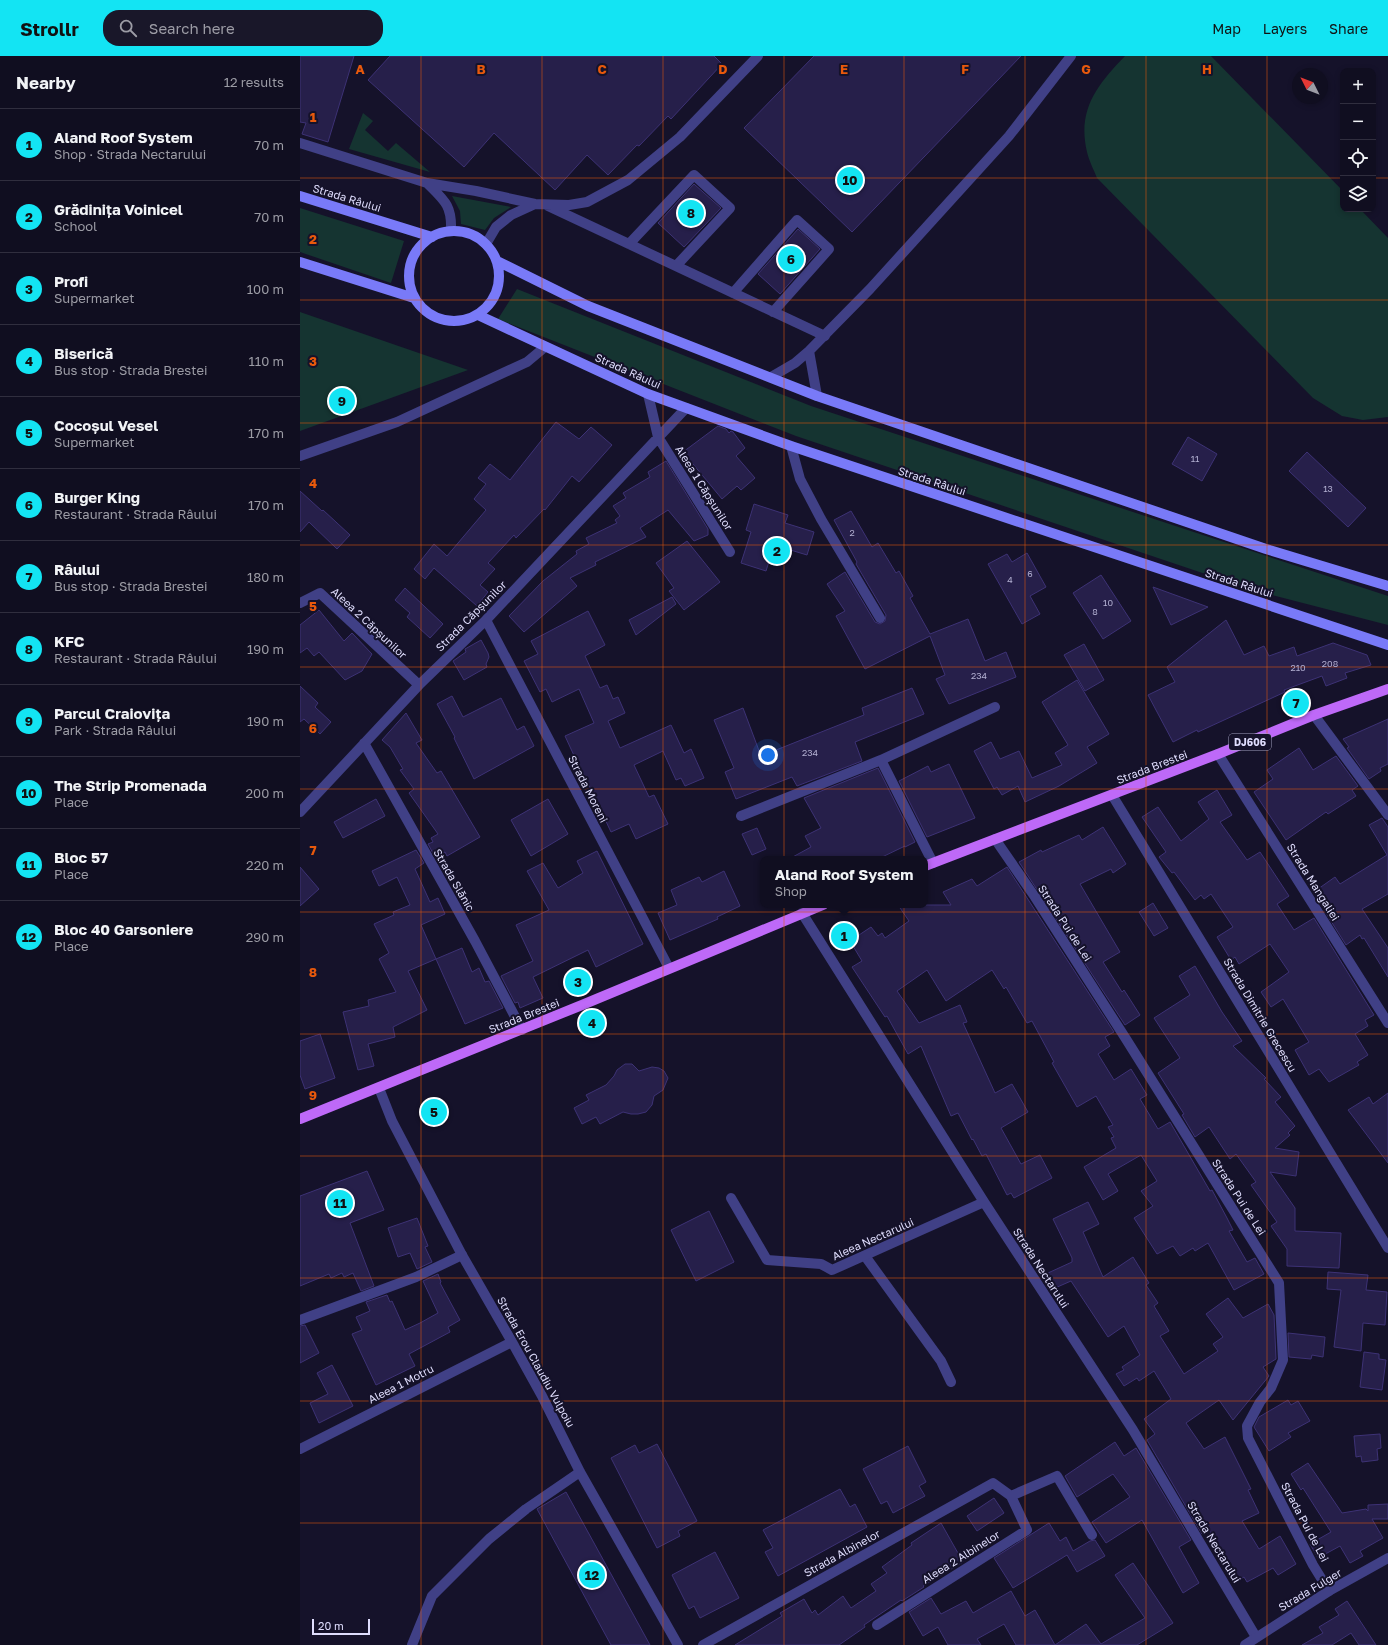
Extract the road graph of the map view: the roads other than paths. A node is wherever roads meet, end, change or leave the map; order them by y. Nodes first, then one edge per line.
1 (758, 56) edge
2 (1071, 56) edge
3 (300, 143) edge
4 (427, 183) junction
5 (300, 196) edge
6 (540, 204) junction
7 (451, 230) junction
8 (432, 237) junction
9 (486, 244) junction
10 (629, 244) junction
11 (497, 261) junction
12 (300, 262) edge
13 (676, 266) junction
14 (733, 293) junction
15 (414, 298) junction
16 (773, 312) junction
17 (478, 315) junction
18 (825, 336) junction
19 (545, 347) junction
20 (809, 351) junction
21 (771, 377) junction
22 (648, 394) junction
23 (817, 396) junction
24 (686, 408) junction
25 (658, 437) junction
26 (791, 446) junction
27 (300, 456) edge
28 (730, 552) dead end
29 (1388, 586) edge
30 (300, 604) edge
31 (880, 618) dead end
32 (486, 620) junction
33 (1388, 645) edge
34 (419, 685) junction
35 (1388, 689) edge
36 (995, 706) dead end
37 (1314, 715) junction
38 (364, 743) junction
39 (1218, 754) junction
40 (881, 760) junction
41 (1112, 795) junction
42 (300, 812) edge
43 (1388, 815) edge
44 (740, 816) dead end
45 (995, 839) junction
46 (925, 856) edge
47 (929, 864) edge
48 (816, 908) edge
49 (802, 914) junction
50 (669, 968) junction
51 (1388, 1023) edge
52 (522, 1030) junction
53 (379, 1088) junction
54 (300, 1119) edge
55 (731, 1198) dead end
56 (984, 1202) junction
57 (1388, 1248) edge
58 (462, 1255) junction
59 (864, 1256) junction
60 (300, 1320) edge
61 (512, 1342) junction
62 (951, 1382) dead end
63 (300, 1449) edge
64 (580, 1472) junction
65 (1011, 1496) junction
66 (1092, 1535) dead end
67 (1388, 1558) edge
68 (1329, 1591) junction
69 (877, 1625) dead end
70 (1256, 1637) junction
71 (412, 1645) edge
72 (678, 1645) edge
73 (703, 1645) edge
74 (1245, 1645) edge

1 - 6 street
2 - 18 street
3 - 4 street
4 - 6 street
4 - 7 street
5 - 8 main road, Strada Râului
6 - 9 street
6 - 10 street
7 - 8 main road
7 - 9 main road
8 - 15 main road
9 - 11 main road
10 - 13 street
10 - 13 street
11 - 17 main road
11 - 21 main road
12 - 15 main road
13 - 14 street
14 - 16 street
14 - 16 street
15 - 17 main road
16 - 18 street
17 - 19 main road, Strada Râului
18 - 20 street
19 - 22 main road, Strada Râului
19 - 27 street
20 - 21 street
20 - 23 street
21 - 23 main road
22 - 24 main road, Strada Râului
22 - 25 street
23 - 29 main road
24 - 25 street, Strada Căpșunilor
24 - 26 main road, Strada Râului
25 - 28 street, Aleea 1 Căpșunilor
25 - 32 street, Strada Căpșunilor
26 - 31 street
26 - 33 main road, Strada Râului
30 - 34 street, Aleea 2 Căpșunilor
32 - 34 street, Strada Căpșunilor
32 - 50 street, Strada Moreni
34 - 38 street, Strada Căpșunilor
35 - 37 main road, Strada Brestei / DJ606
36 - 40 street
37 - 39 main road, Strada Brestei / DJ606
37 - 43 street
38 - 42 street, Strada Căpșunilor
38 - 52 street, Strada Slănic
39 - 41 main road, Strada Brestei / DJ606
39 - 51 street, Strada Mangaliei
40 - 44 street
40 - 46 street
41 - 45 main road, Strada Brestei / DJ606
41 - 57 street, Strada Dimitrie Grecescu
45 - 47 main road, Strada Brestei / DJ606
45 - 68 street, Strada Pui de Lei
48 - 49 main road, Strada Brestei
49 - 50 main road, Strada Brestei
49 - 56 street, Strada Nectarului
50 - 52 main road, Strada Brestei
52 - 53 main road, Strada Brestei
53 - 54 main road, Strada Brestei
53 - 58 street, Strada Erou Claudiu Vulpoiu
55 - 59 street, Aleea Nectarului
56 - 59 street, Aleea Nectarului
56 - 70 street, Strada Nectarului
58 - 60 street
58 - 61 street, Strada Erou Claudiu Vulpoiu
59 - 62 street
61 - 63 street, Aleea 1 Motru
61 - 64 street, Strada Erou Claudiu Vulpoiu
64 - 71 street
64 - 72 street, Strada Erou Claudiu Vulpoiu
65 - 66 street
65 - 69 street, Aleea 2 Albinelor
65 - 73 street, Strada Albinelor
67 - 68 street, Strada Fulger
68 - 70 street, Strada Fulger
70 - 74 street, Strada Fulger

